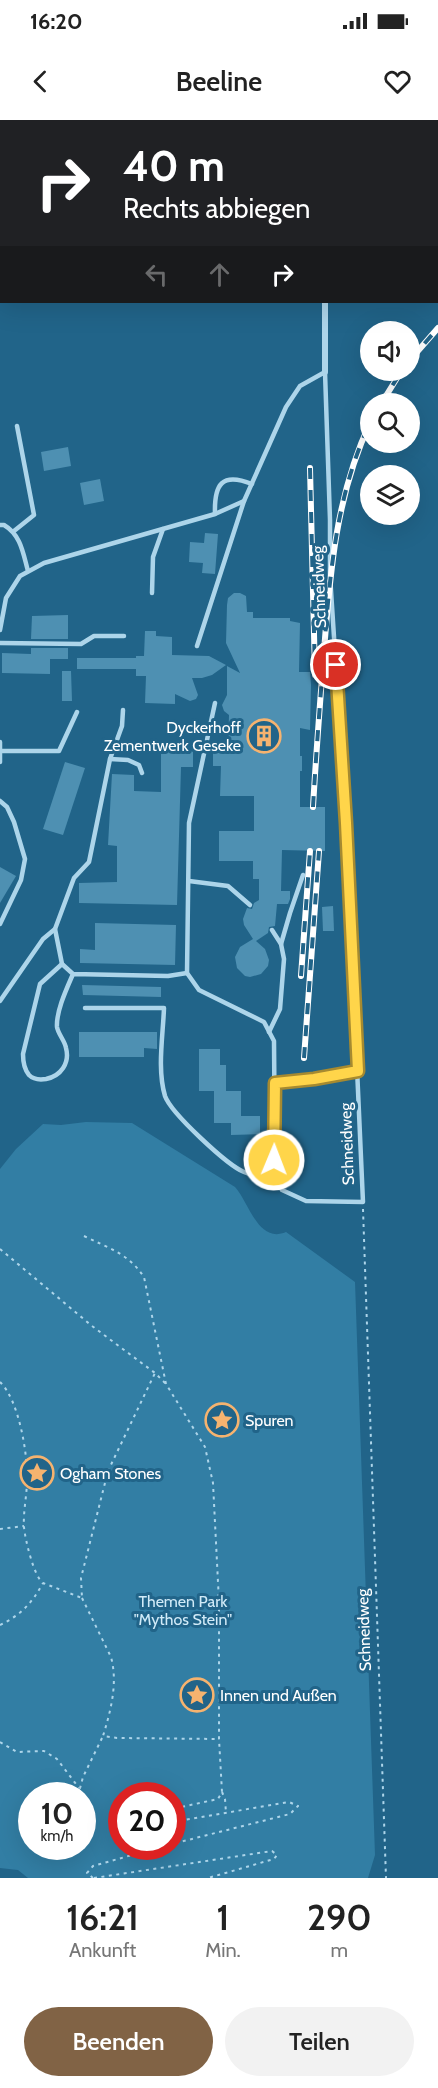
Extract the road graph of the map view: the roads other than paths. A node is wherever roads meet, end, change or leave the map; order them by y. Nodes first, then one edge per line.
1 (325, 303) edge
2 (325, 372) junction
3 (17, 426) dead end
4 (252, 484) junction
5 (244, 501) junction
6 (215, 514) junction
7 (0, 525) edge
8 (162, 529) junction
9 (14, 531) junction
10 (28, 571) junction
11 (152, 593) dead end
12 (0, 630) edge
13 (124, 636) dead end
14 (0, 643) edge
15 (197, 646) dead end
16 (215, 703) dead end
17 (123, 710) dead end
18 (77, 712) dead end
19 (0, 742) edge
20 (1, 751) edge
21 (110, 759) junction
22 (0, 762) edge
23 (142, 773) dead end
24 (0, 801) edge
25 (303, 875) dead end
26 (189, 881) junction
27 (250, 905) dead end
28 (0, 924) edge
29 (55, 929) junction
30 (272, 930) dead end
31 (282, 944) junction
32 (62, 964) junction
33 (187, 973) junction
34 (73, 974) junction
35 (0, 1001) edge
36 (85, 1008) dead end
37 (269, 1032) junction
38 (358, 1071) junction
39 (275, 1083) junction
40 (276, 1177) junction

1 - 2 street, Schneidweg
2 - 4 lane
2 - 38 lane, Schneidweg
3 - 9 lane
4 - 5 lane
4 - 6 lane
5 - 6 lane
5 - 15 lane
6 - 8 lane
7 - 9 lane
8 - 10 lane
8 - 11 lane
9 - 10 lane
10 - 12 lane
13 - 14 lane
16 - 26 lane
17 - 21 lane
18 - 20 lane
19 - 20 lane
20 - 22 lane
21 - 23 lane
21 - 29 lane
24 - 28 lane
25 - 31 lane
26 - 27 lane
26 - 33 lane
29 - 32 lane
29 - 35 lane
30 - 31 lane
31 - 37 lane
32 - 34 lane
32 - 34 lane
33 - 34 lane
33 - 37 lane
36 - 40 lane
37 - 39 lane
38 - 39 lane
38 - 40 lane, Schneidweg
39 - 40 lane

